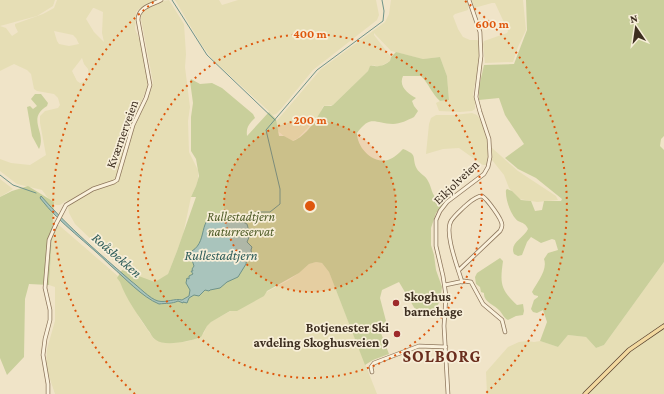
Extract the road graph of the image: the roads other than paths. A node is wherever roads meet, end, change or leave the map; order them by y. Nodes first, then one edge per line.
1 (161, 0) edge
2 (469, 0) edge
3 (459, 270) junction
4 (462, 282) junction
5 (445, 286) junction
6 (664, 326) edge
7 (505, 332) dead end
8 (446, 347) junction
9 (372, 372) dead end
10 (48, 394) edge
11 (448, 394) edge
12 (585, 394) edge

1 - 10 street, Kværnerveien
2 - 5 street, Eikjolveien
3 - 3 street
3 - 4 street
4 - 5 street
4 - 7 street
5 - 8 street, Eikjolveien
6 - 12 main road
8 - 9 street
8 - 11 street, Eikjolveien

